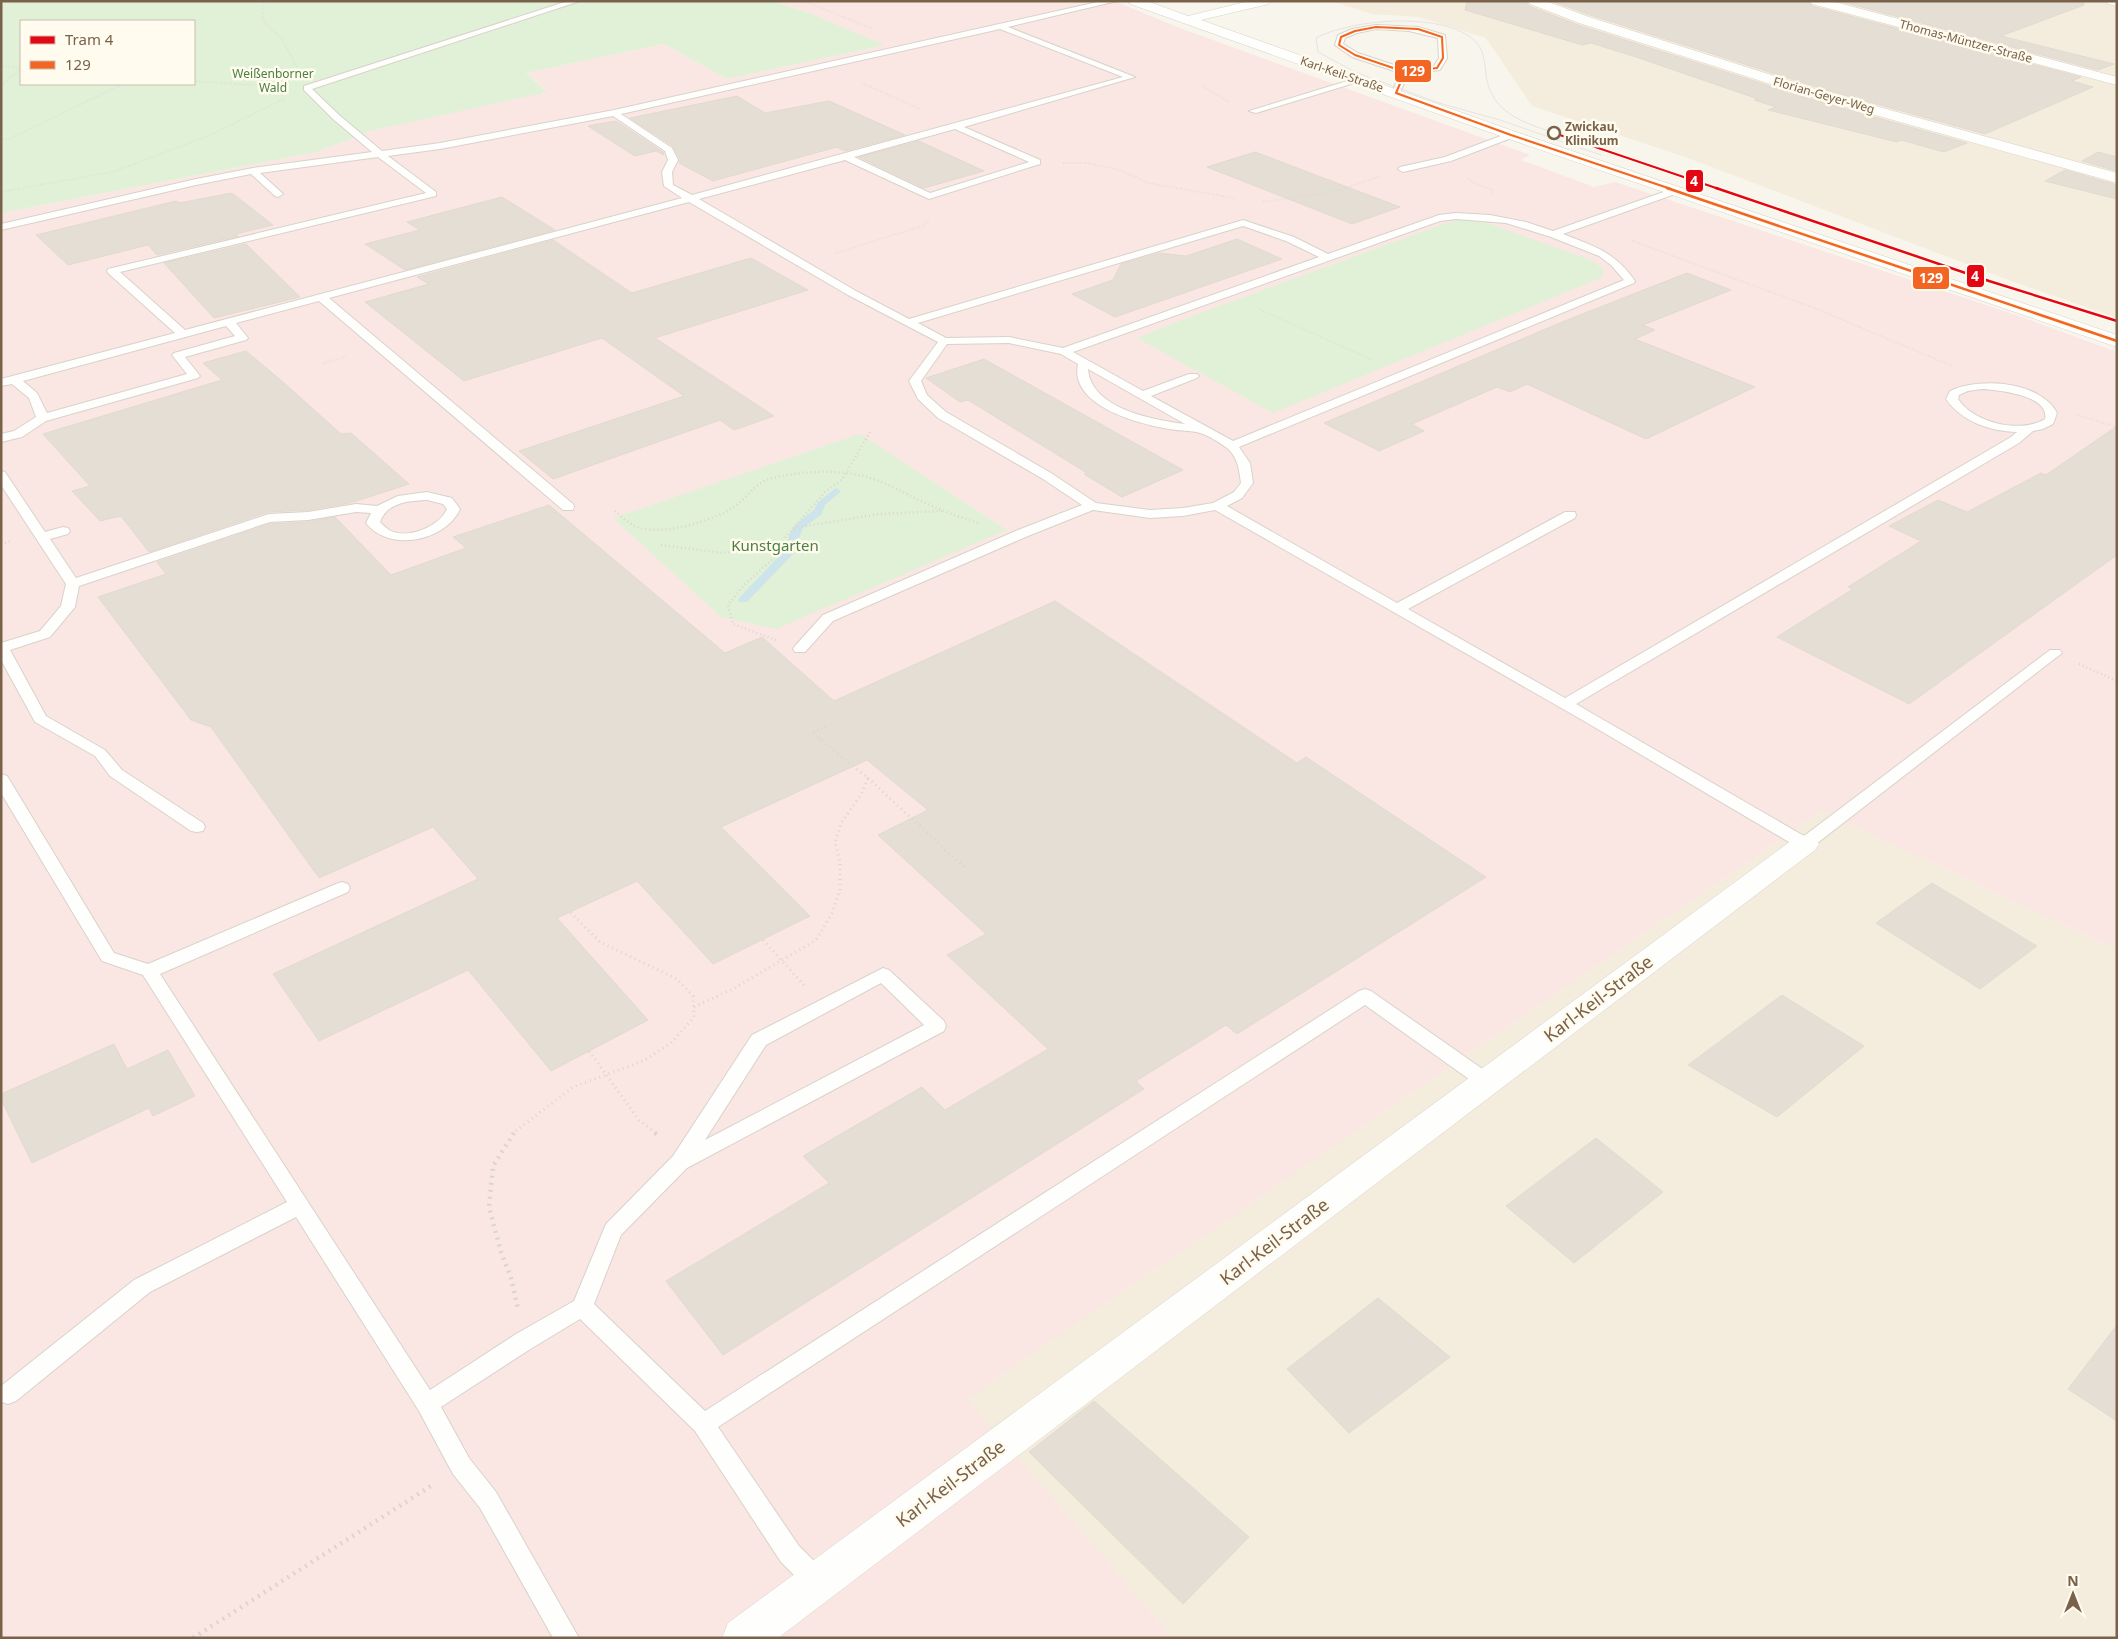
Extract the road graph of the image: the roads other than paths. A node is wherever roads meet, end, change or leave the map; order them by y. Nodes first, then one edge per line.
1 (576, 1) edge
2 (1113, 1) edge
3 (1134, 1) edge
4 (1265, 1) edge
5 (1534, 1) edge
6 (1816, 1) edge
7 (2112, 1) edge
8 (2117, 2) edge
9 (1187, 20) junction
10 (1002, 27) junction
11 (1405, 72) junction
12 (1360, 80) junction
13 (2117, 81) edge
14 (1396, 93) junction
15 (1253, 111) dead end
16 (614, 113) junction
17 (957, 127) junction
18 (1510, 135) junction
19 (382, 155) junction
20 (846, 157) junction
21 (1403, 169) road end
22 (253, 171) junction
23 (2117, 178) edge
24 (1675, 191) junction
25 (278, 194) dead end
26 (691, 199) junction
27 (1, 228) edge
28 (1554, 234) junction
29 (1326, 257) junction
30 (321, 297) junction
31 (229, 322) junction
32 (909, 322) junction
33 (183, 334) junction
34 (944, 341) junction
35 (2117, 341) edge
36 (1064, 350) junction
37 (1084, 362) junction
38 (1193, 376) dead end
39 (13, 379) junction
40 (1, 383) edge
41 (1142, 395) junction
42 (42, 418) junction
43 (2030, 428) junction
44 (1202, 430) junction
45 (1, 438) edge
46 (1232, 446) junction
47 (1, 474) edge
48 (1092, 506) junction
49 (1217, 506) junction
50 (568, 507) dead end
51 (379, 510) junction
52 (1570, 514) dead end
53 (63, 531) dead end
54 (44, 537) junction
55 (72, 584) junction
56 (1397, 609) junction
57 (2, 648) edge
58 (800, 649) road end
59 (2055, 653) road end
60 (1565, 704) junction
61 (1, 779) edge
62 (197, 827) dead end
63 (1805, 844) junction
64 (342, 888) dead end
65 (149, 971) junction
66 (1487, 1082) junction
67 (680, 1162) junction
68 (298, 1206) junction
69 (582, 1307) junction
70 (8, 1394) dead end
71 (427, 1404) junction
72 (702, 1424) junction
73 (818, 1582) junction
74 (567, 1638) edge
75 (743, 1638) edge

1 - 19 lane
2 - 10 lane
3 - 9 street, Karl-Keil-Straße
4 - 9 street
5 - 23 street, Florian-Geyer-Weg
6 - 13 street, Thomas-Müntzer-Straße
7 - 8 street
9 - 12 street, Karl-Keil-Straße
10 - 16 lane
10 - 17 lane
11 - 11 lane
11 - 14 lane
12 - 14 street, Karl-Keil-Straße
12 - 15 lane
14 - 18 street, Karl-Keil-Straße
16 - 19 lane
16 - 26 lane
17 - 20 lane
17 - 20 lane
18 - 21 lane
18 - 24 street, Karl-Keil-Straße
19 - 22 lane
19 - 33 lane
20 - 26 lane
22 - 25 lane
22 - 27 lane
24 - 28 lane
24 - 35 street, Karl-Keil-Straße
26 - 30 lane
26 - 32 lane
28 - 29 lane
28 - 46 lane
29 - 32 lane
29 - 36 lane
30 - 31 lane
30 - 50 lane
31 - 33 lane
31 - 42 lane
32 - 34 lane
33 - 39 lane
34 - 36 lane
34 - 48 lane
36 - 37 lane
37 - 41 lane
37 - 44 lane
38 - 41 lane
39 - 40 lane
39 - 42 lane
41 - 44 lane
42 - 45 lane
43 - 43 lane
43 - 60 lane
44 - 46 lane
46 - 49 lane
47 - 54 lane
48 - 49 lane
48 - 58 lane
49 - 56 lane
51 - 51 lane
51 - 55 lane
52 - 56 lane
53 - 54 lane
54 - 55 lane
55 - 57 lane
56 - 60 lane
57 - 62 lane
59 - 63 lane
60 - 63 lane
61 - 65 lane
63 - 66 street, Karl-Keil-Straße
64 - 65 lane
65 - 68 lane
66 - 72 lane
66 - 73 street, Karl-Keil-Straße
67 - 67 lane
67 - 69 lane
68 - 70 lane
68 - 71 lane
69 - 71 lane
69 - 72 lane
71 - 74 lane
72 - 73 lane
73 - 75 street, Karl-Keil-Straße

